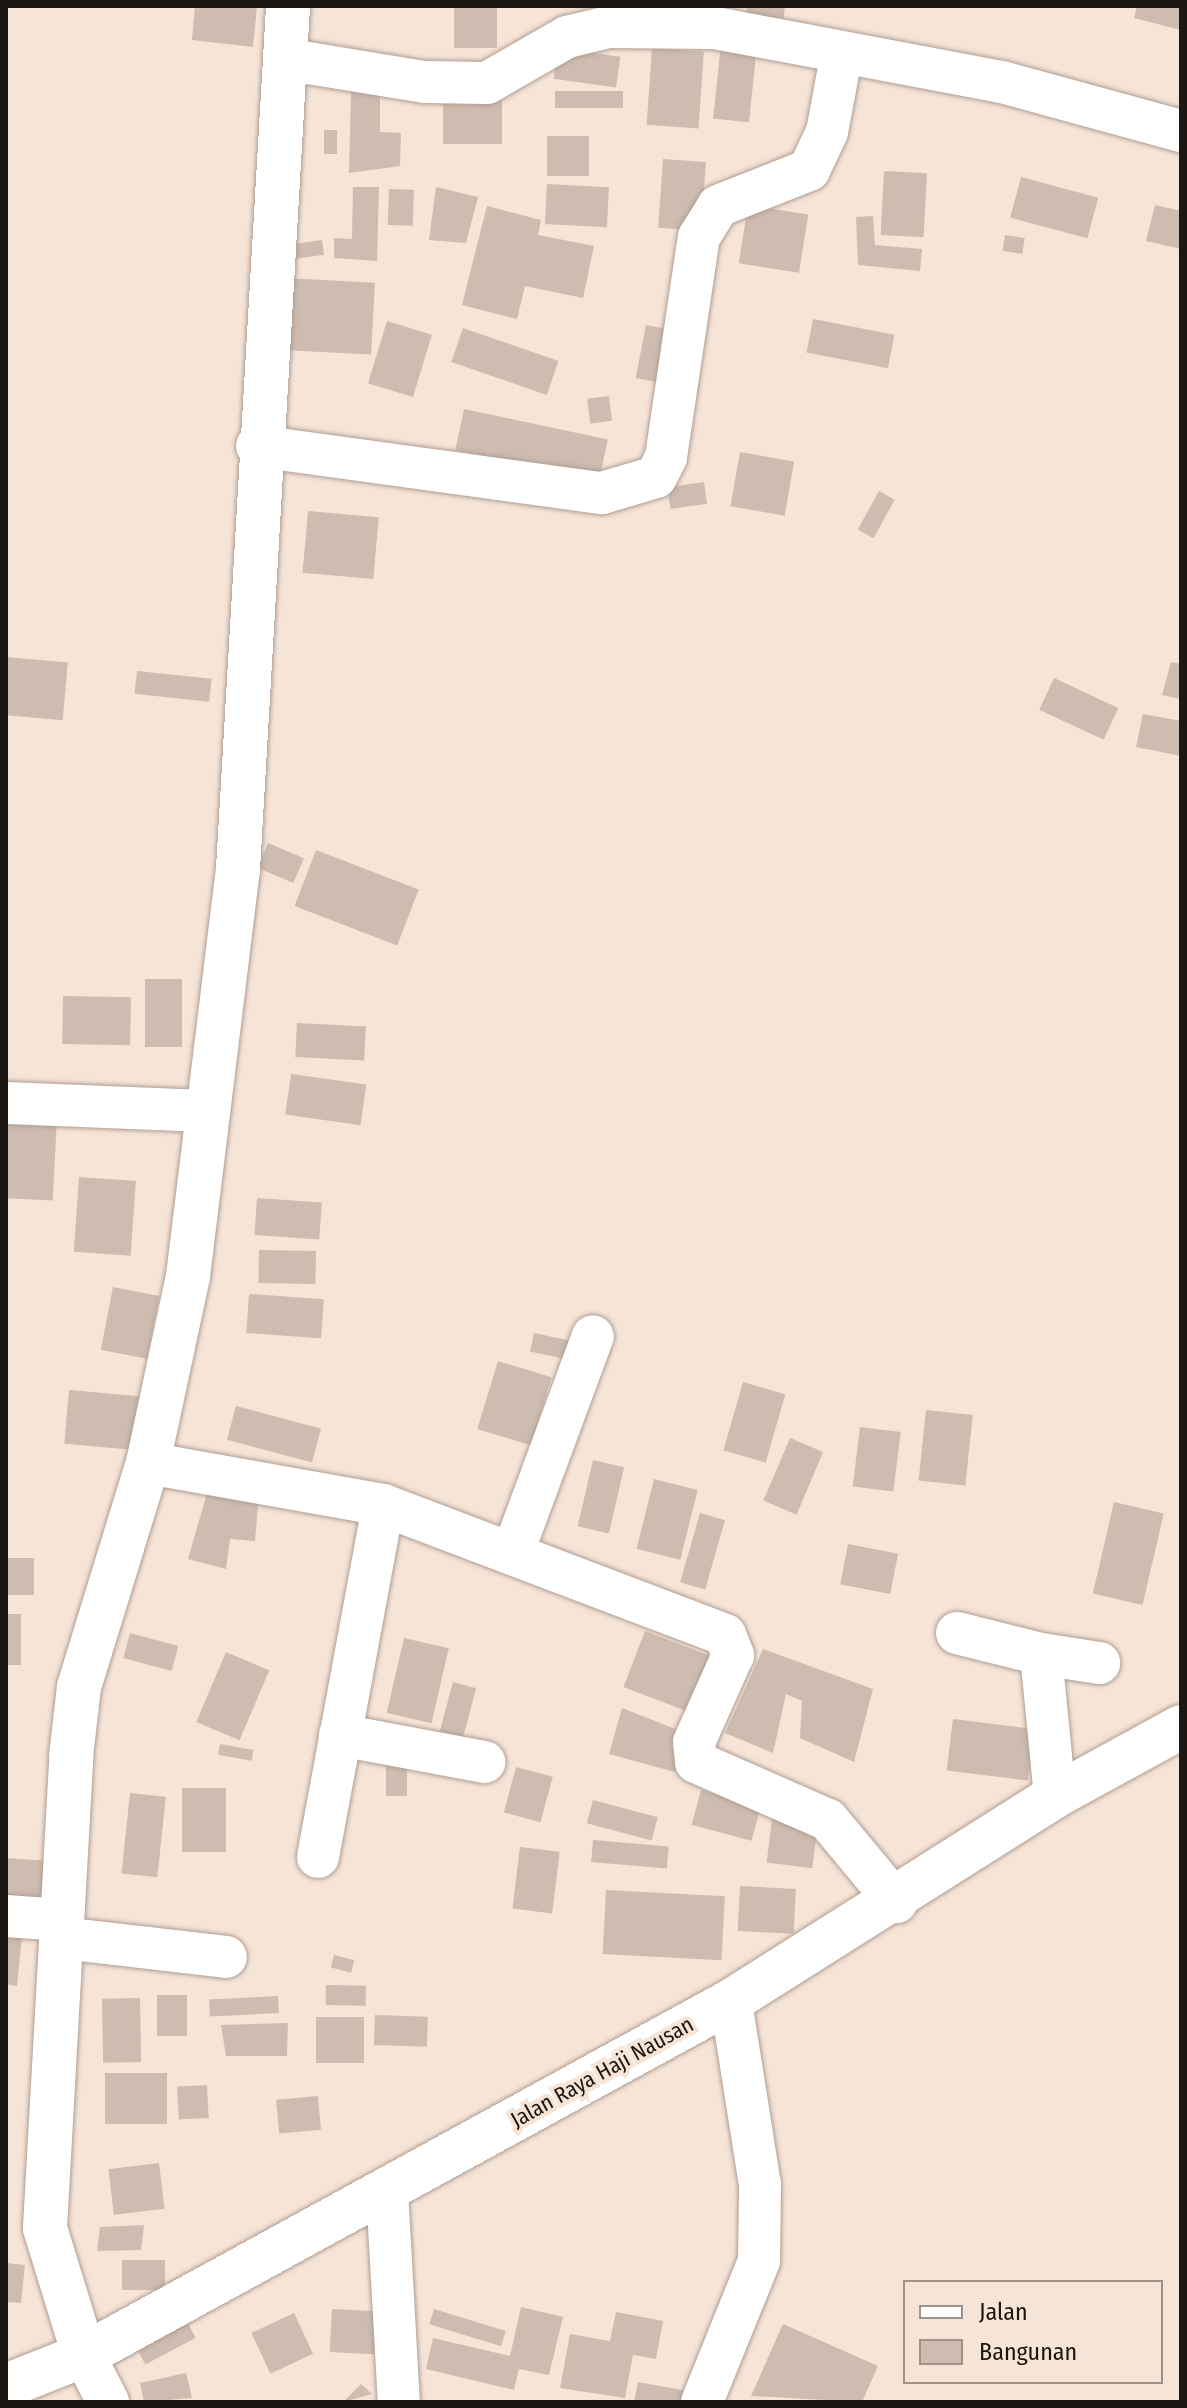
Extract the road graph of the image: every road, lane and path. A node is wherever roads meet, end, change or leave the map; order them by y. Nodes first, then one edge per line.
1 (288, 6) edge
2 (842, 52) junction
3 (284, 59) junction
4 (1181, 131) edge
5 (257, 446) junction
6 (6, 1103) edge
7 (209, 1111) junction
8 (593, 1336) dead end
9 (148, 1463) junction
10 (383, 1505) junction
11 (513, 1552) junction
12 (957, 1633) dead end
13 (1041, 1654) junction
14 (1099, 1663) dead end
15 (1181, 1727) edge
16 (340, 1735) junction
17 (484, 1762) dead end
18 (1055, 1796) junction
19 (318, 1857) dead end
20 (896, 1902) junction
21 (6, 1916) edge
22 (62, 1929) junction
23 (226, 1957) dead end
24 (731, 2001) junction
25 (387, 2190) junction
26 (84, 2355) junction
27 (6, 2386) edge
28 (108, 2402) edge
29 (399, 2402) edge
30 (702, 2402) edge

1 - 3 street
2 - 3 street
2 - 4 street
2 - 5 street
3 - 5 street
5 - 7 street
6 - 7 street
7 - 9 street
8 - 11 street
9 - 10 street
9 - 22 street
10 - 11 street
10 - 16 street
11 - 20 street
12 - 13 street
13 - 14 street
13 - 18 street
15 - 18 street, Jalan Raya Haji Nausan
16 - 17 street
16 - 19 street
18 - 20 street, Jalan Raya Haji Nausan
20 - 24 street, Jalan Raya Haji Nausan
21 - 22 street
22 - 23 street
22 - 26 street
24 - 25 street, Jalan Raya Haji Nausan
24 - 30 street
25 - 26 street, Jalan Raya Haji Nausan
25 - 29 street
26 - 27 street, Jalan Raya Haji Nausan
26 - 28 street

